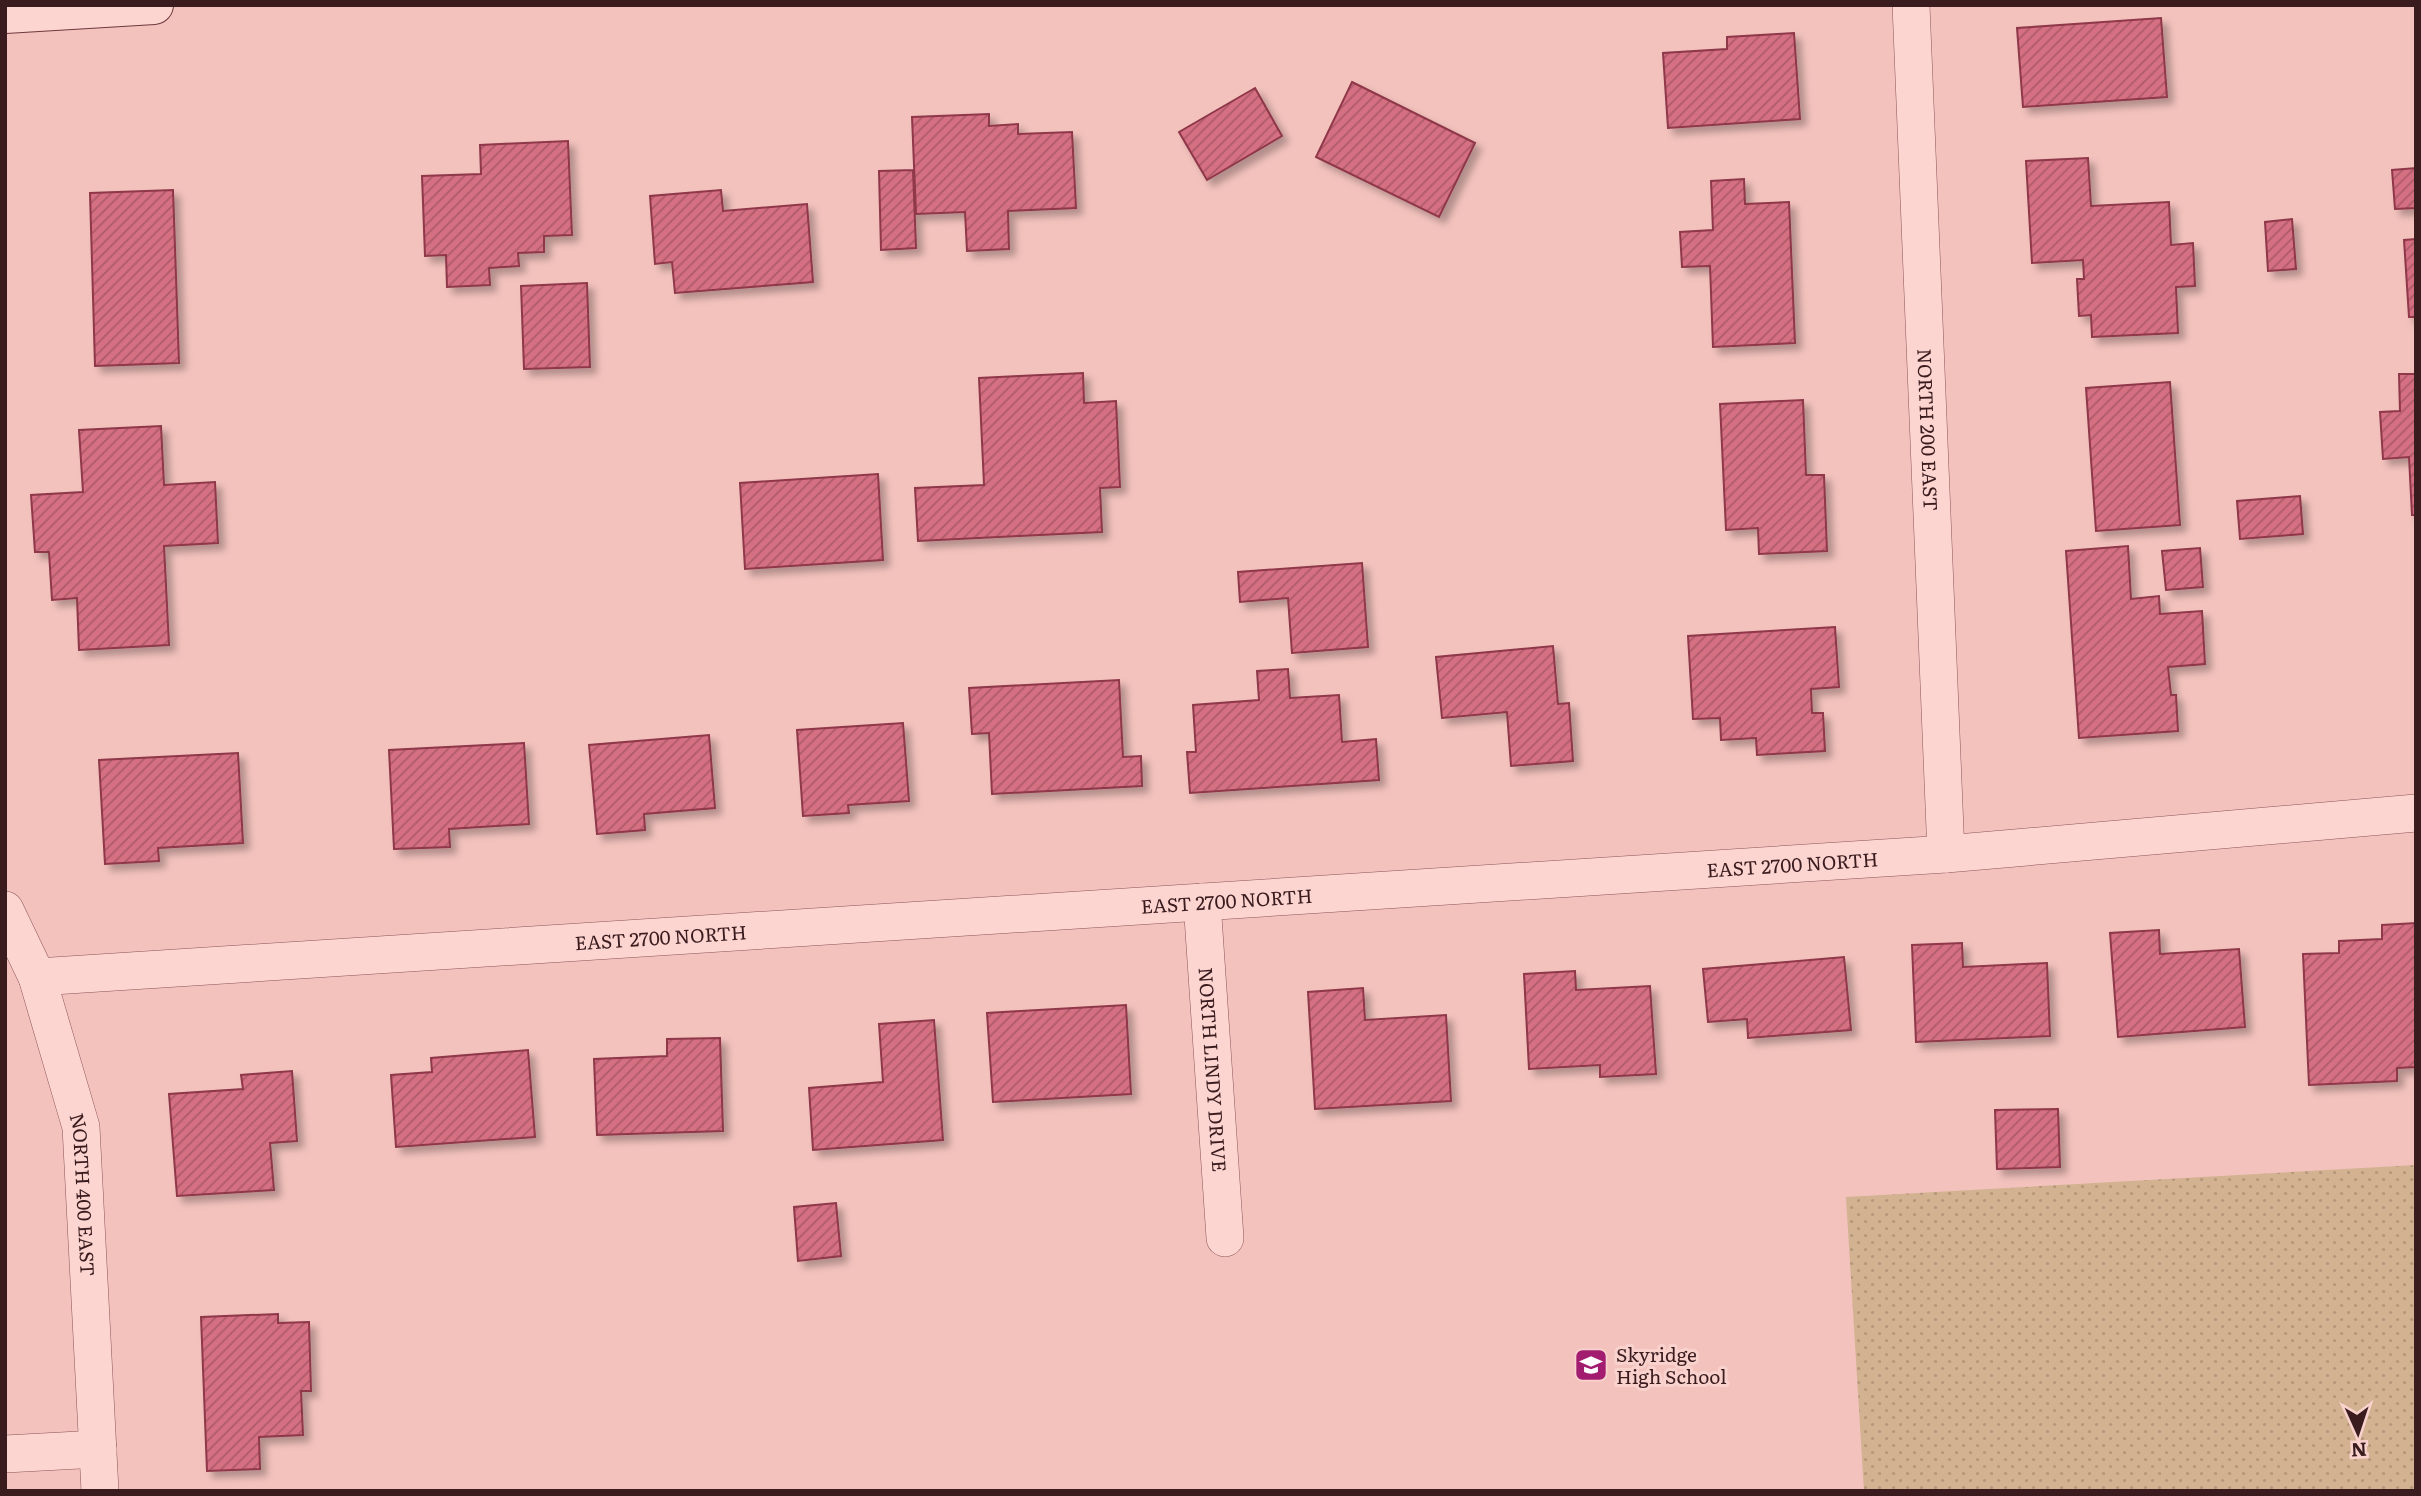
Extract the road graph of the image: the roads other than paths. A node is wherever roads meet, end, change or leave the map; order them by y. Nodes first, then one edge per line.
1 (154, 5) edge
2 (1911, 5) edge
3 (5, 14) edge
4 (2416, 813) edge
5 (1946, 854) junction
6 (1202, 902) junction
7 (5, 910) edge
8 (37, 977) junction
9 (1225, 1238) dead end
10 (98, 1449) junction
11 (5, 1454) edge
12 (100, 1491) edge

1 - 3 street
2 - 5 street, NORTH 200 EAST
4 - 5 street, EAST 2700 NORTH
5 - 6 street, EAST 2700 NORTH
6 - 8 street, EAST 2700 NORTH
6 - 9 street, NORTH LINDY DRIVE
7 - 8 street, NORTH 400 EAST
8 - 10 street, NORTH 400 EAST
10 - 11 street
10 - 12 street, NORTH 400 EAST

